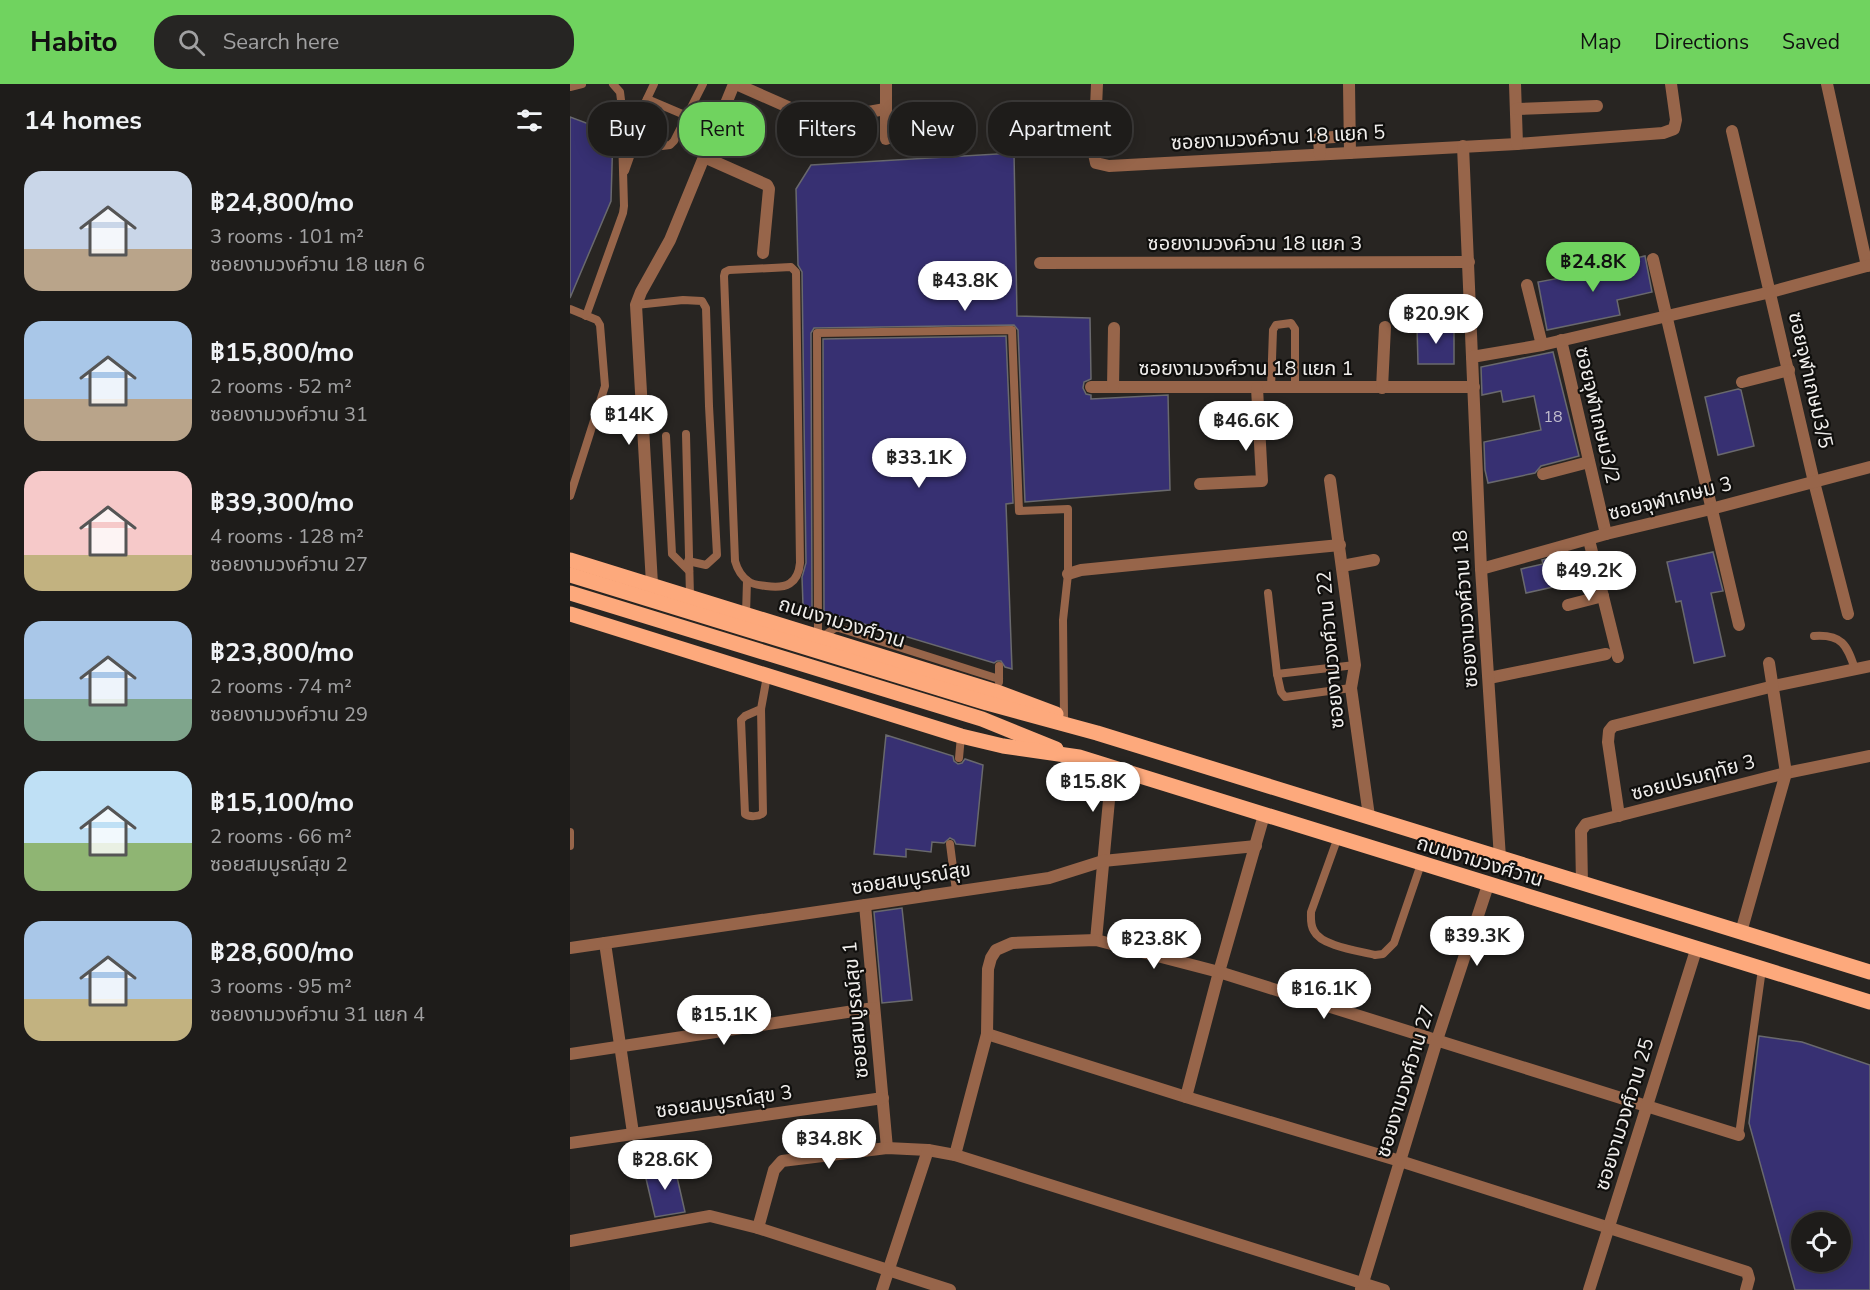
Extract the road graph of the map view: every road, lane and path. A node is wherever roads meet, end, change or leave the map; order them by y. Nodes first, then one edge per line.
1 (582, 84) edge
2 (614, 84) edge
3 (654, 84) edge
4 (703, 84) edge
5 (735, 84) edge
6 (886, 84) edge
7 (1097, 84) edge
8 (1349, 84) edge
9 (1515, 84) edge
10 (1671, 84) edge
11 (1827, 84) edge
12 (570, 87) edge
13 (648, 99) junction
14 (646, 102) edge
15 (694, 102) edge
16 (1597, 106) dead end
17 (885, 109) junction
18 (1516, 109) junction
19 (679, 113) edge
20 (679, 131) edge
21 (1732, 131) dead end
22 (1350, 136) junction
23 (886, 139) dead end
24 (1517, 144) junction
25 (667, 145) edge
26 (1463, 146) junction
27 (1350, 153) junction
28 (1320, 154) junction
29 (630, 156) edge
30 (704, 157) junction
31 (623, 176) junction
32 (763, 253) dead end
33 (1653, 259) dead end
34 (1469, 262) junction
35 (1040, 263) dead end
36 (1869, 265) edge
37 (1527, 285) dead end
38 (1771, 292) junction
39 (636, 305) junction
40 (570, 309) edge
41 (1667, 315) junction
42 (586, 316) junction
43 (1385, 327) dead end
44 (1113, 328) dead end
45 (1561, 340) junction
46 (1542, 345) junction
47 (1472, 357) junction
48 (1789, 370) junction
49 (1742, 382) dead end
50 (1091, 387) dead end
51 (1113, 387) junction
52 (1474, 387) junction
53 (1257, 388) junction
54 (1271, 388) junction
55 (1296, 388) junction
56 (1382, 388) junction
57 (686, 434) dead end
58 (666, 436) dead end
59 (1589, 462) junction
60 (1870, 467) edge
61 (1542, 474) dead end
62 (1330, 480) dead end
63 (1814, 482) junction
64 (1200, 484) dead end
65 (570, 496) edge
66 (1711, 509) junction
67 (1606, 534) junction
68 (1589, 540) junction
69 (1340, 546) junction
70 (1374, 560) dead end
71 (688, 561) junction
72 (577, 562) edge
73 (1342, 566) junction
74 (1481, 569) junction
75 (689, 571) junction
76 (570, 574) edge
77 (1068, 574) junction
78 (747, 581) junction
79 (652, 585) junction
80 (570, 593) edge
81 (1268, 593) dead end
82 (690, 596) junction
83 (1603, 596) junction
84 (1568, 604) dead end
85 (570, 614) edge
86 (746, 614) junction
87 (1848, 614) dead end
88 (1739, 625) dead end
89 (1814, 636) dead end
90 (819, 638) junction
91 (1769, 663) dead end
92 (1355, 665) junction
93 (999, 666) dead end
94 (1870, 666) edge
95 (1855, 669) junction
96 (1277, 674) junction
97 (767, 676) junction
98 (1489, 678) junction
99 (999, 686) junction
100 (1774, 686) junction
101 (1351, 688) junction
102 (761, 710) junction
103 (1064, 717) junction
104 (1097, 733) junction
105 (961, 736) junction
106 (1870, 756) edge
107 (1079, 757) junction
108 (959, 758) dead end
109 (1112, 768) junction
110 (1786, 773) junction
111 (1264, 815) junction
112 (1369, 816) junction
113 (1619, 816) junction
114 (570, 832) edge
115 (1338, 837) junction
116 (950, 844) dead end
117 (570, 846) edge
118 (1256, 846) junction
119 (1500, 858) junction
120 (1103, 861) junction
121 (1421, 864) junction
122 (1582, 884) junction
123 (1488, 885) junction
124 (956, 891) junction
125 (865, 905) junction
126 (1741, 932) junction
127 (1096, 940) junction
128 (605, 943) junction
129 (570, 948) edge
130 (1696, 950) junction
131 (1762, 969) junction
132 (1219, 972) junction
133 (1870, 972) edge
134 (1870, 1002) edge
135 (874, 1008) junction
136 (987, 1034) junction
137 (1437, 1040) junction
138 (620, 1046) junction
139 (570, 1054) edge
140 (1186, 1097) junction
141 (883, 1098) junction
142 (1647, 1106) junction
143 (633, 1133) junction
144 (1739, 1135) joint
145 (570, 1143) edge
146 (887, 1148) junction
147 (928, 1150) junction
148 (955, 1155) junction
149 (1400, 1161) junction
150 (758, 1228) junction
151 (1609, 1229) junction
152 (570, 1241) edge
153 (888, 1271) junction
154 (1362, 1286) edge
155 (882, 1290) edge
156 (950, 1290) edge
157 (1384, 1290) edge
158 (1589, 1290) edge
159 (1746, 1290) edge

1 - 12 lane
2 - 31 lane
3 - 13 lane
4 - 15 lane
5 - 17 street
5 - 30 street
6 - 17 street
7 - 28 street, ซอยงามวงค์วาน 18 แยก 5
8 - 22 street
9 - 18 street
10 - 24 street
11 - 36 street
13 - 14 lane
13 - 19 lane
16 - 18 street
17 - 23 street
18 - 24 street
20 - 25 lane
21 - 38 street, ซอยจุฬาเกษม3/5
22 - 27 street
22 - 28 street
24 - 26 street, ซอยงามวงค์วาน 18 แยก 5
26 - 27 street, ซอยงามวงค์วาน 18 แยก 5
26 - 34 street, ซอยงามวงศ์วาน 18
27 - 28 street, ซอยงามวงค์วาน 18 แยก 5
29 - 31 lane
30 - 32 street
30 - 39 street
31 - 42 lane
33 - 41 street
34 - 35 street, ซอยงามวงค์วาน 18 แยก 3
34 - 47 street, ซอยงามวงศ์วาน 18
36 - 38 street
37 - 46 street
38 - 41 street
38 - 48 street, ซอยจุฬาเกษม3/5
39 - 71 lane
39 - 79 street
40 - 42 lane
41 - 45 street
41 - 66 street
42 - 65 lane
43 - 56 street
44 - 51 street
45 - 46 street
45 - 59 street, ซอยจุฬาเกษม3/2
46 - 47 street
47 - 52 street, ซอยงามวงศ์วาน 18
48 - 49 street
48 - 63 street, ซอยจุฬาเกษม3/5
50 - 51 street, ซอยงามวงศ์วาน 18 แยก 1
51 - 53 street, ซอยงามวงศ์วาน 18 แยก 1
52 - 56 street, ซอยงามวงศ์วาน 18 แยก 1
52 - 74 street, ซอยงามวงศ์วาน 18
53 - 54 street, ซอยงามวงศ์วาน 18 แยก 1
53 - 64 street
54 - 55 street, ซอยงามวงศ์วาน 18 แยก 1
54 - 55 lane
55 - 56 street, ซอยงามวงศ์วาน 18 แยก 1
57 - 71 lane
58 - 75 lane
59 - 61 street
59 - 67 street, ซอยจุฬาเกษม3/2
60 - 63 street, ซอยจุฬาเกษม 3
62 - 69 street, ซอยงามวงศ์วาน 22
63 - 66 street, ซอยจุฬาเกษม 3
63 - 87 street, ซอยจุฬาเกษม3/5
66 - 67 street, ซอยจุฬาเกษม 3
66 - 88 street
67 - 68 street, ซอยจุฬาเกษม 3
68 - 74 street, ซอยจุฬาเกษม 3
68 - 83 street
69 - 73 street, ซอยงามวงศ์วาน 22
69 - 77 street
70 - 73 street
71 - 75 lane
72 - 76 main road
72 - 79 main road, ถนนงามวงศ์วาน
73 - 92 street, ซอยงามวงศ์วาน 22
74 - 98 street, ซอยงามวงศ์วาน 18
75 - 82 lane
76 - 104 main road, ถนนงามวงศ์วาน
77 - 90 lane
77 - 103 lane
78 - 78 lane
78 - 86 lane
79 - 82 main road, ถนนงามวงศ์วาน
80 - 107 main road, ถนนงามวงศ์วาน
81 - 96 lane
82 - 86 main road, ถนนงามวงศ์วาน
83 - 84 street
83 - 98 street
85 - 97 main road, ถนนงามวงศ์วาน
86 - 90 main road, ถนนงามวงศ์วาน
89 - 95 lane
90 - 99 main road, ถนนงามวงศ์วาน
91 - 100 street
92 - 96 lane
92 - 101 street, ซอยงามวงศ์วาน 22
93 - 99 lane
94 - 95 street
95 - 100 street
96 - 101 lane
97 - 102 lane
97 - 105 main road, ถนนงามวงศ์วาน
98 - 119 street, ซอยงามวงศ์วาน 18
99 - 103 main road, ถนนงามวงศ์วาน
100 - 110 street
100 - 113 street
101 - 112 street, ซอยงามวงศ์วาน 22
102 - 102 lane
103 - 104 main road, ถนนงามวงศ์วาน
104 - 112 main road, ถนนงามวงศ์วาน
105 - 107 main road, ถนนงามวงศ์วาน
105 - 108 lane
106 - 110 street, ซอยเปรมฤทัย 3
107 - 109 main road, ถนนงามวงศ์วาน
109 - 111 main road, ถนนงามวงศ์วาน
109 - 120 street
110 - 113 street, ซอยเปรมฤทัย 3
110 - 126 street
111 - 115 main road, ถนนงามวงศ์วาน
111 - 118 street
112 - 119 main road, ถนนงามวงศ์วาน
113 - 122 street, ซอยเปรมฤทัย 3
114 - 117 lane
115 - 121 main road, ถนนงามวงศ์วาน
115 - 121 lane
116 - 124 lane
118 - 120 street, ซอยสมบูรณ์สุข
118 - 132 street
119 - 122 main road, ถนนงามวงศ์วาน
120 - 124 street, ซอยสมบูรณ์สุข
120 - 127 street
121 - 123 main road, ถนนงามวงศ์วาน
122 - 126 main road, ถนนงามวงศ์วาน
123 - 130 main road, ถนนงามวงศ์วาน
123 - 137 street, ซอยงามวงศ์วาน 27
124 - 125 street, ซอยสมบูรณ์สุข
125 - 128 street, ซอยสมบูรณ์สุข
125 - 135 street, ซอยสมบูรณ์สุข 1
126 - 133 main road, ถนนงามวงศ์วาน
127 - 132 street
127 - 136 street
128 - 129 street, ซอยสมบูรณ์สุข
128 - 138 street
130 - 131 main road, ถนนงามวงศ์วาน
130 - 142 street, ซอยงามวงศ์วาน 25
131 - 134 main road, ถนนงามวงศ์วาน
131 - 144 lane
132 - 137 street
132 - 140 street
135 - 138 street
135 - 141 street, ซอยสมบูรณ์สุข 1
136 - 140 street
136 - 148 street
137 - 142 street
137 - 149 street, ซอยงามวงศ์วาน 27
138 - 139 street
138 - 143 street
140 - 149 street
141 - 143 street, ซอยสมบูรณ์สุข 3
141 - 146 street, ซอยสมบูรณ์สุข 1
142 - 144 street
142 - 151 street, ซอยงามวงศ์วาน 25
143 - 145 street, ซอยสมบูรณ์สุข 3
146 - 147 street
146 - 150 street
147 - 148 street
147 - 153 street
148 - 154 street
149 - 151 street
149 - 154 street, ซอยงามวงศ์วาน 27
150 - 152 street
150 - 153 street
151 - 158 street, ซอยงามวงศ์วาน 25
151 - 159 street
153 - 155 street
153 - 156 street
154 - 157 street

